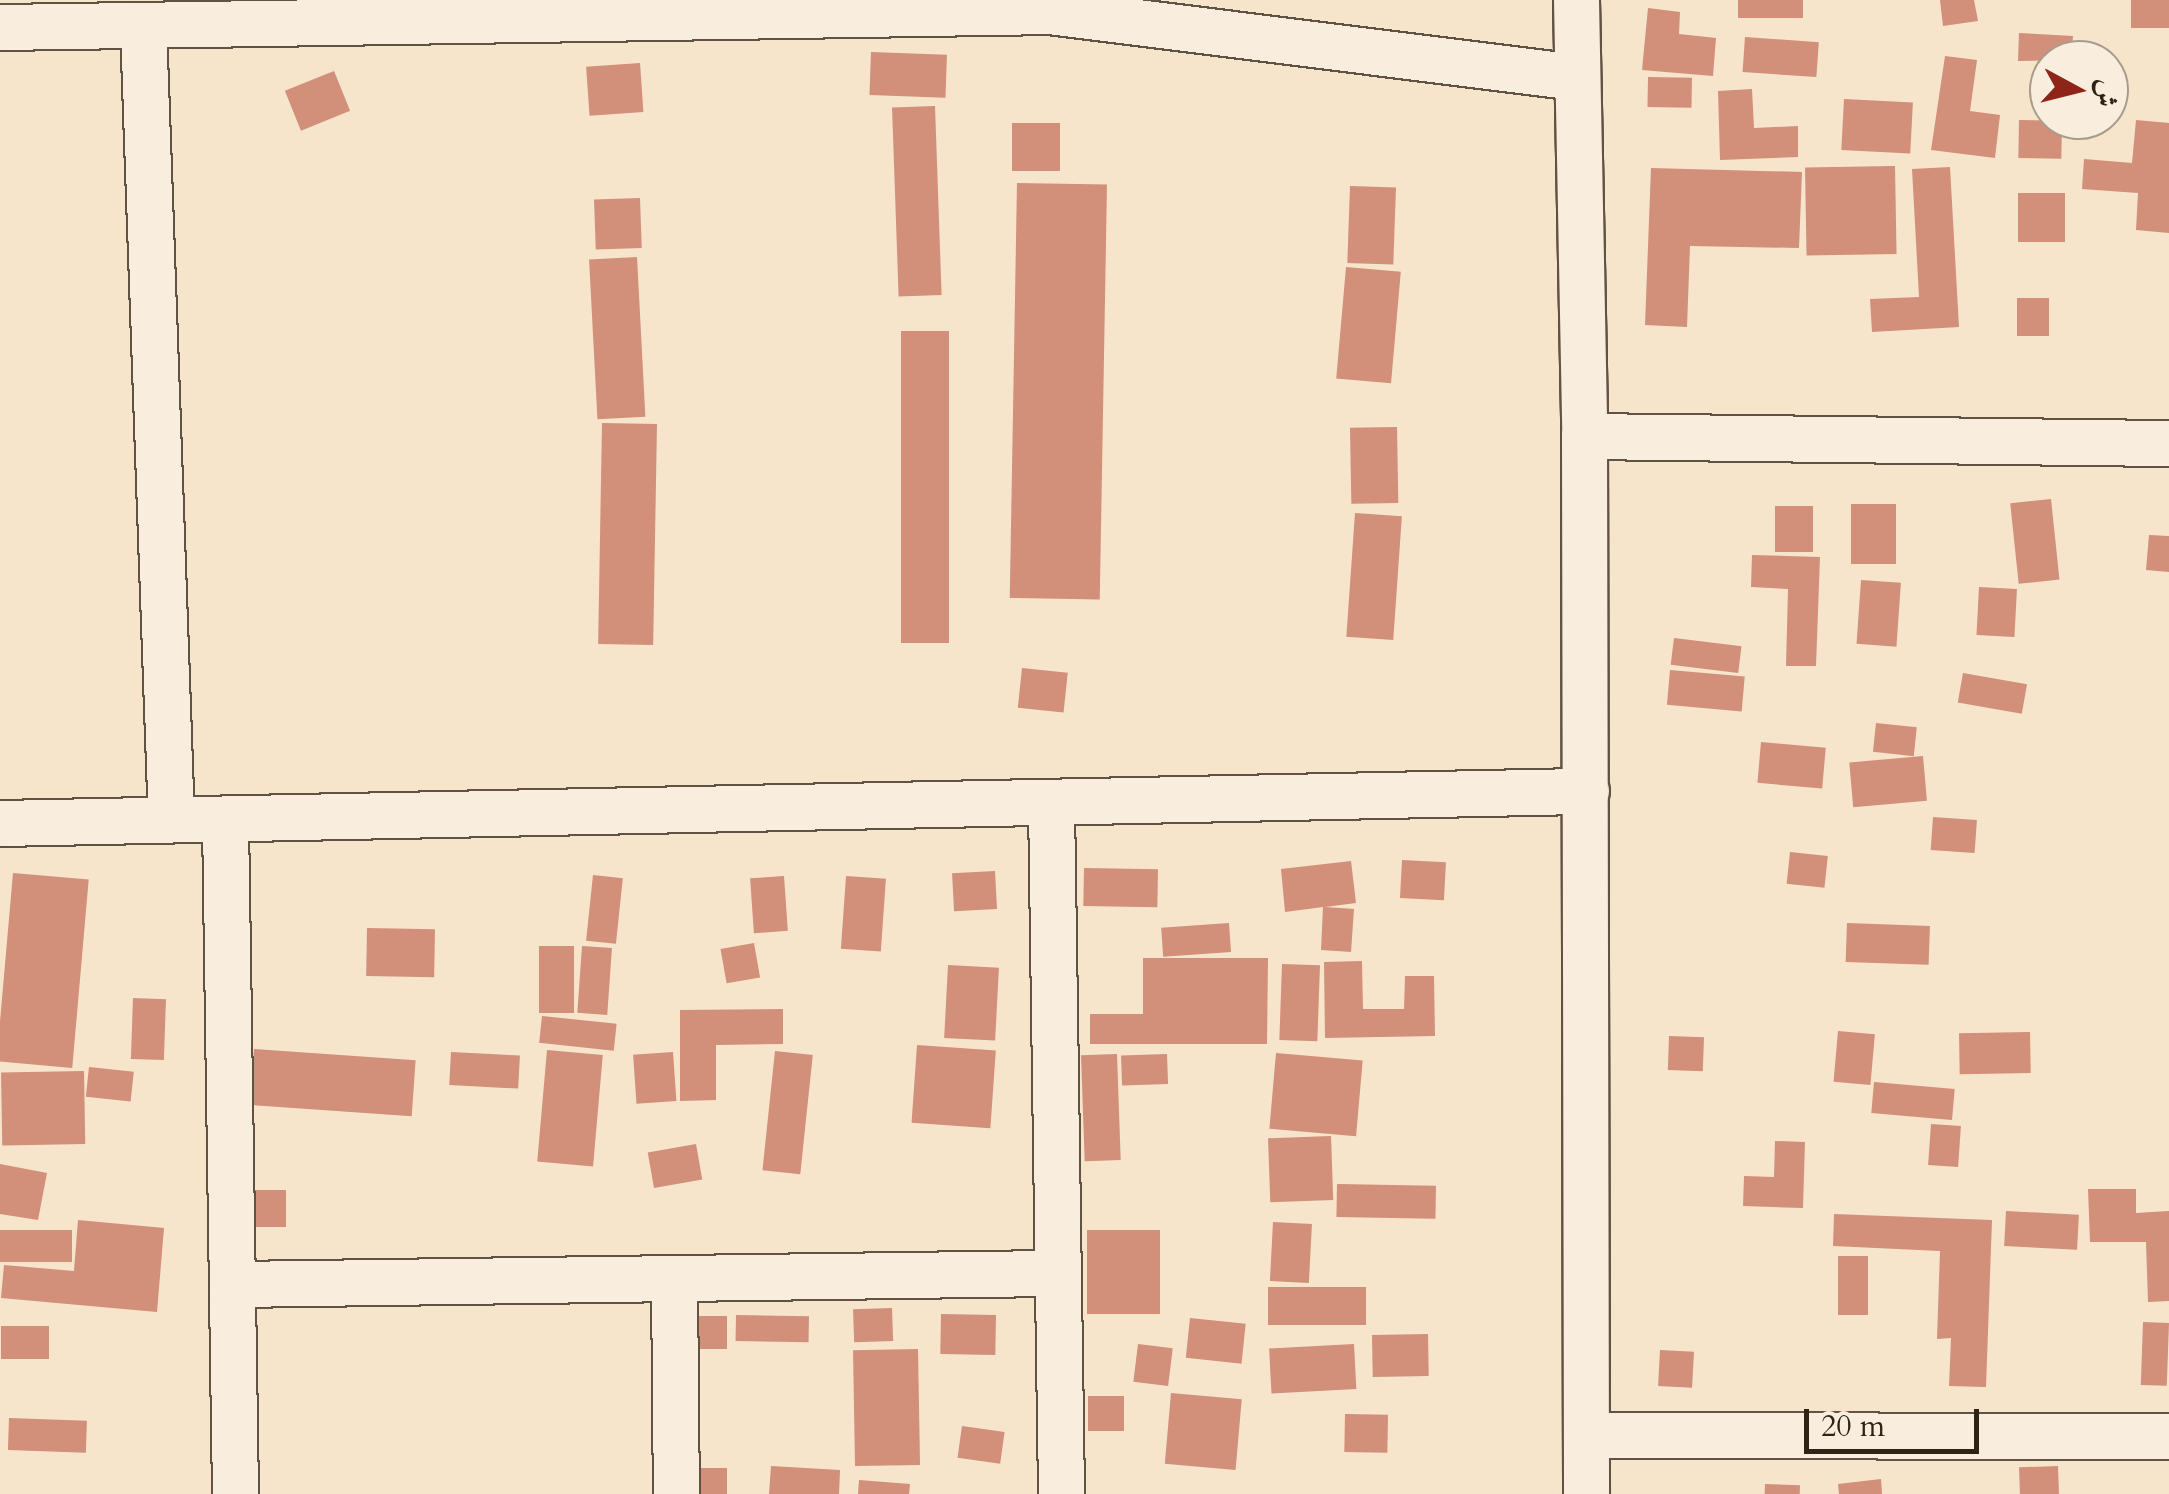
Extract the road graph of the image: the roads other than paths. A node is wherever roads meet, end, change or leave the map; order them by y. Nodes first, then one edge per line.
1 (1576, 0) edge
2 (1049, 5) edge
3 (208, 13) edge
4 (0, 27) edge
5 (143, 27) junction
6 (1576, 77) junction
7 (1584, 436) junction
8 (2169, 443) edge
9 (1586, 791) junction
10 (1051, 802) junction
11 (171, 820) junction
12 (225, 820) junction
13 (0, 823) edge
14 (1056, 1274) junction
15 (674, 1279) junction
16 (234, 1284) junction
17 (1586, 1435) junction
18 (2169, 1436) edge
19 (235, 1494) edge
20 (676, 1494) edge
21 (1060, 1494) edge
22 (1586, 1494) edge

1 - 6 street
2 - 3 street
2 - 6 street
3 - 5 street
4 - 5 street
5 - 11 street
6 - 7 street
7 - 8 street
7 - 9 street
9 - 10 street
9 - 17 street
10 - 12 street
10 - 14 street
11 - 12 street
11 - 13 street
12 - 16 street
14 - 15 street
14 - 21 street
15 - 16 street
15 - 20 street
16 - 19 street
17 - 18 street
17 - 22 street

